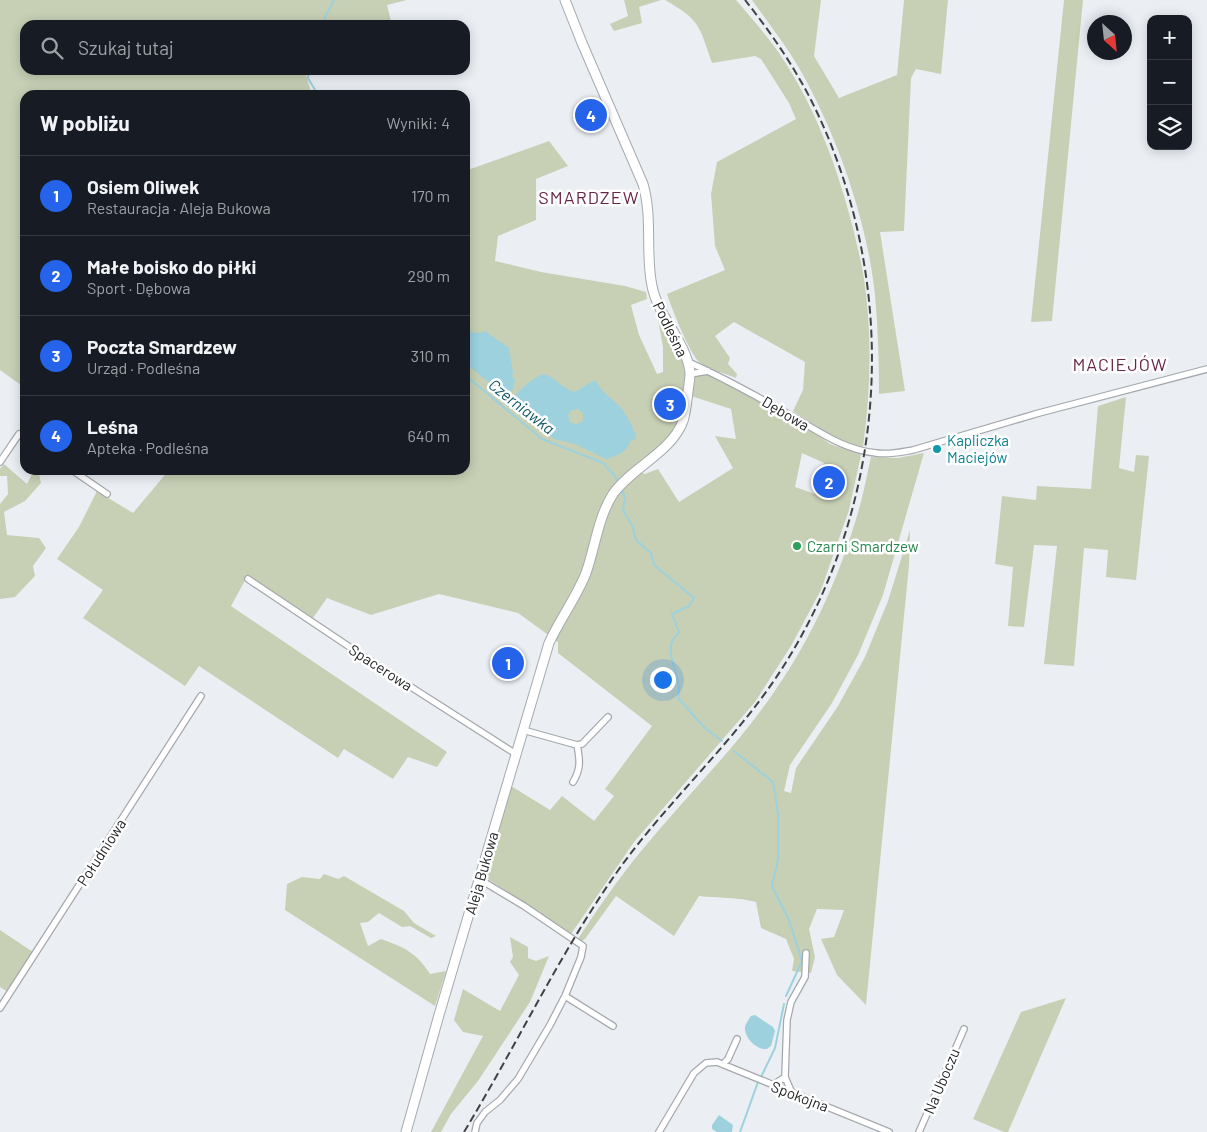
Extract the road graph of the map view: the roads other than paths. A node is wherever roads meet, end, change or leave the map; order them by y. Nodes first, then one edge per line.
1 (565, 0) edge
2 (688, 362) junction
3 (1207, 369) edge
4 (708, 371) junction
5 (690, 374) junction
6 (20, 435) edge
7 (0, 462) edge
8 (79, 475) edge
9 (107, 494) dead end
10 (248, 579) dead end
11 (561, 617) joint
12 (201, 696) dead end
13 (608, 716) dead end
14 (522, 730) junction
15 (577, 745) junction
16 (516, 754) junction
17 (573, 782) dead end
18 (479, 879) junction
19 (806, 953) dead end
20 (565, 996) junction
21 (0, 1008) edge
22 (613, 1026) dead end
23 (964, 1029) dead end
24 (737, 1039) dead end
25 (724, 1064) junction
26 (785, 1077) junction
27 (773, 1085) junction
28 (792, 1093) junction
29 (406, 1132) edge
30 (475, 1132) edge
31 (659, 1132) edge
32 (889, 1132) edge
33 (919, 1132) edge

1 - 2 street, Podleśna
2 - 4 street, Dębowa
2 - 5 street, Podleśna
3 - 4 street, Dębowa
4 - 5 street
5 - 11 street, Podleśna
6 - 7 street
8 - 9 street
10 - 16 street, Spacerowa
11 - 14 street, Aleja Bukowa
12 - 21 street, Południowa
13 - 15 street
14 - 15 street
14 - 16 street, Aleja Bukowa
15 - 17 street
16 - 18 street, Aleja Bukowa
18 - 20 street
18 - 29 street, Aleja Bukowa
19 - 26 street
20 - 22 street
20 - 30 street
23 - 33 street, Na Uboczu
24 - 25 street
25 - 27 street, Spokojna
25 - 31 street, Spokojna
26 - 27 street
26 - 28 street
27 - 28 street, Spokojna
28 - 32 street, Spokojna

